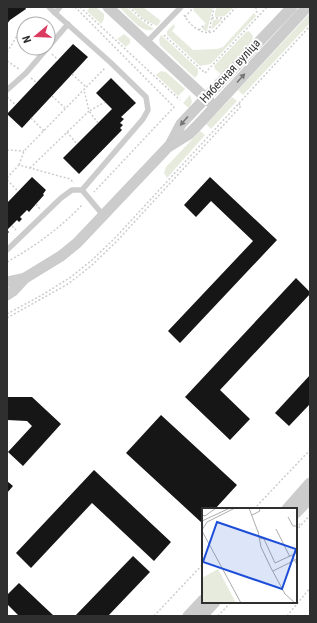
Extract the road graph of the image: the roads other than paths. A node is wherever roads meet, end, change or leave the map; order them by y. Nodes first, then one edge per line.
1 (49, 7) edge
2 (60, 7) edge
3 (108, 7) edge
4 (292, 7) edge
5 (307, 7) edge
6 (182, 10) edge
7 (55, 13) junction
8 (68, 24) junction
9 (146, 43) junction
10 (7, 90) edge
11 (206, 98) junction
12 (215, 107) junction
13 (168, 147) junction
14 (82, 190) junction
15 (104, 215) junction
16 (7, 250) edge
17 (25, 278) junction
18 (8, 279) edge
19 (7, 295) edge
20 (310, 483) edge
21 (302, 504) edge
22 (290, 508) edge
23 (202, 601) edge
24 (214, 603) edge
25 (188, 616) edge
26 (202, 616) edge

1 - 7 lane
2 - 7 lane
3 - 9 street
4 - 11 street, Нябесная вуліца
12 -> 5 street, Нябесная вуліца
6 - 9 lane
7 - 8 lane
8 - 10 lane
8 - 14 lane
9 - 11 street
11 - 12 street
11 -> 13 street, Нябесная вуліца
12 - 13 street, Нябесная вуліца
13 - 15 street, Нябесная вуліца
14 - 15 lane
14 - 16 lane
15 - 17 street, Нябесная вуліца
17 - 18 street, Нябесная вуліца
17 - 19 street, Нябесная вуліца
20 - 21 street
21 - 22 street
23 - 25 street
24 - 26 street

